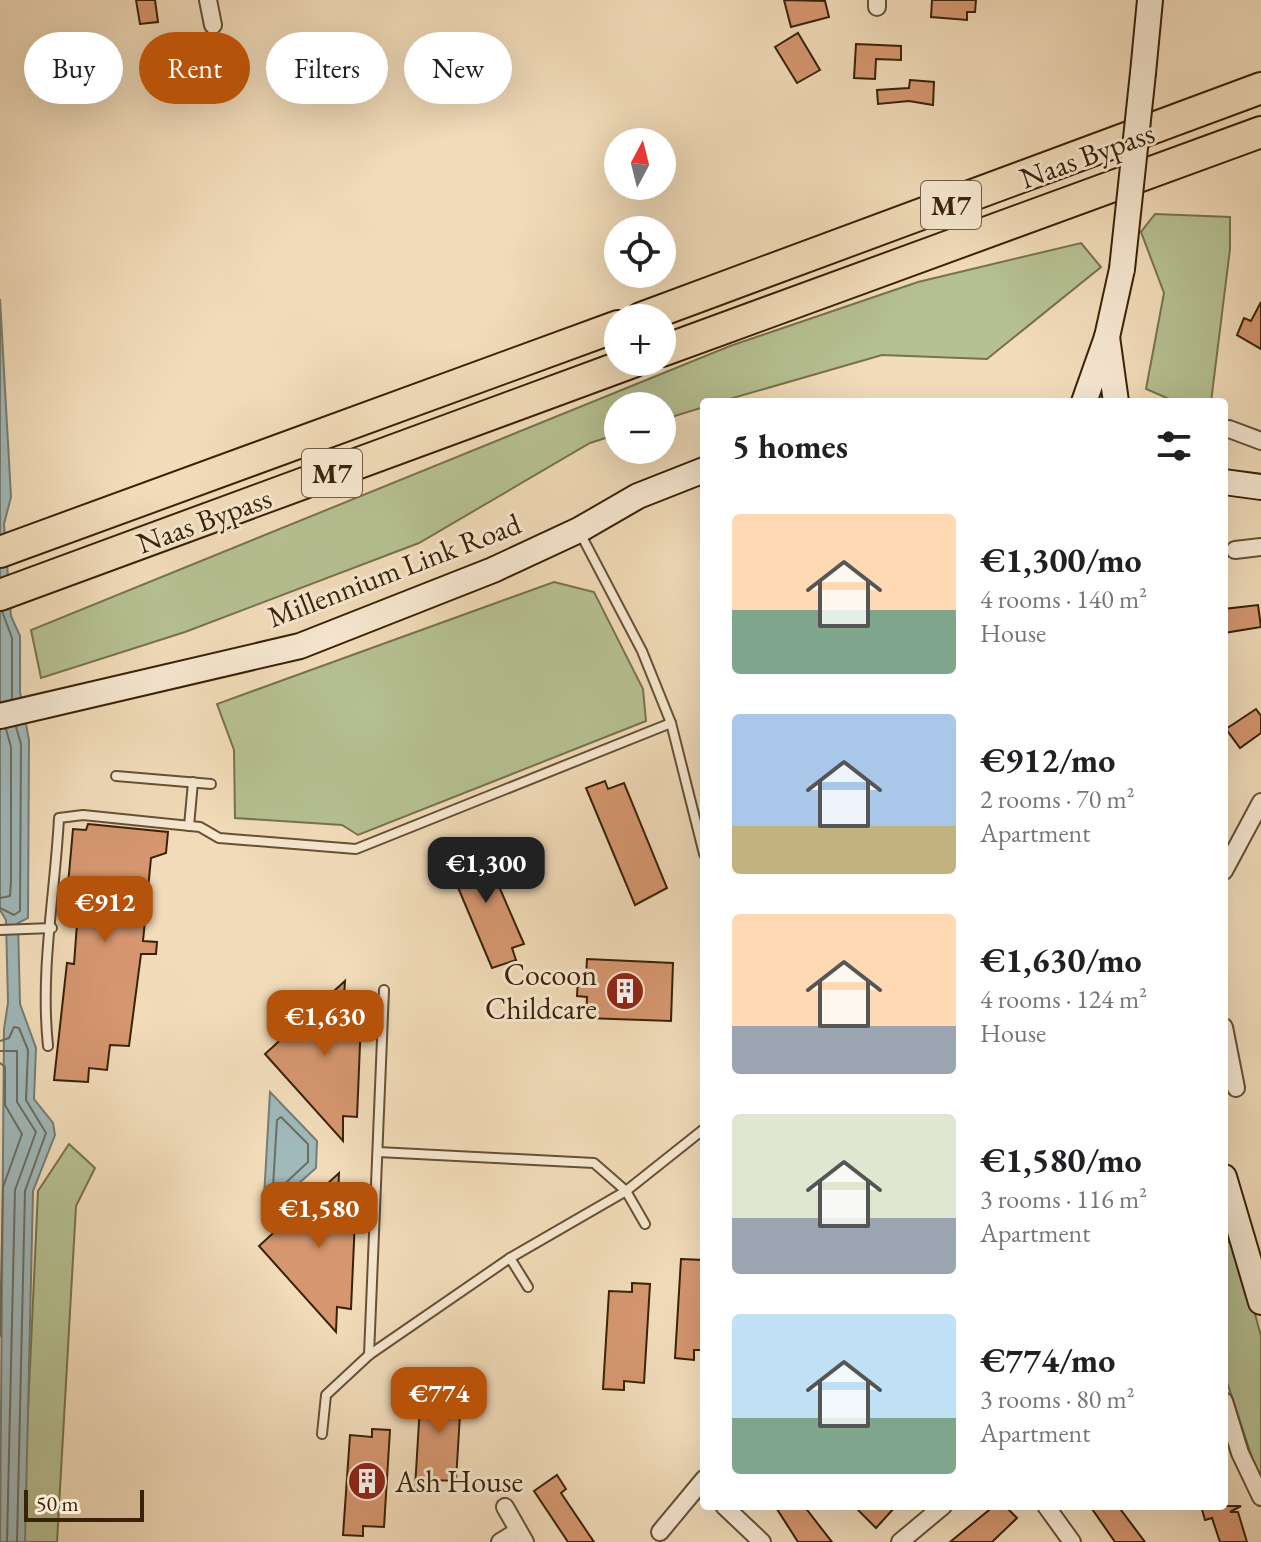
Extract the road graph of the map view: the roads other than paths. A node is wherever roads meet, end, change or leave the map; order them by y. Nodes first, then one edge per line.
1 (208, 0) edge
2 (1150, 0) edge
3 (213, 25) dead end
4 (1261, 88) edge
5 (1261, 132) edge
6 (676, 305) edge
7 (604, 331) edge
8 (1107, 337) junction
9 (676, 346) edge
10 (604, 373) edge
11 (1085, 398) edge
12 (1115, 398) edge
13 (1229, 429) dead end
14 (1261, 441) edge
15 (700, 472) edge
16 (579, 530) junction
17 (1261, 547) edge
18 (1235, 550) dead end
19 (0, 552) edge
20 (0, 595) edge
21 (0, 716) edge
22 (671, 723) junction
23 (116, 776) dead end
24 (193, 782) junction
25 (211, 784) dead end
26 (1261, 802) edge
27 (189, 826) junction
28 (700, 838) edge
29 (1228, 864) edge
30 (52, 928) junction
31 (2, 930) edge
32 (384, 990) dead end
33 (48, 1046) dead end
34 (1228, 1047) edge
35 (1236, 1088) dead end
36 (700, 1133) edge
37 (378, 1152) junction
38 (626, 1191) junction
39 (1228, 1191) edge
40 (645, 1224) dead end
41 (510, 1258) junction
42 (528, 1287) dead end
43 (1261, 1302) edge
44 (369, 1355) junction
45 (1228, 1414) edge
46 (322, 1434) dead end
47 (700, 1488) edge
48 (1261, 1497) edge
49 (505, 1507) dead end
50 (728, 1510) edge
51 (938, 1510) edge
52 (1049, 1510) edge
53 (660, 1532) dead end
54 (522, 1536) edge
55 (500, 1542) edge
56 (762, 1542) edge
57 (900, 1542) edge
58 (1072, 1542) edge

1 - 3 street
2 - 8 main road, bridge
4 - 6 highway, Naas Bypass / M7
5 - 9 highway, Naas Bypass / M7
7 - 19 highway, Naas Bypass / M7
8 - 11 main road
8 - 12 main road
10 - 20 highway, Naas Bypass / M7
13 - 14 street
15 - 16 main road, Millennium Link Road
16 - 21 main road, Millennium Link Road
16 - 22 lane
17 - 18 street
22 - 27 lane
22 - 28 lane
23 - 24 lane
24 - 25 lane
24 - 27 lane
26 - 29 street
27 - 30 lane
30 - 31 lane
30 - 33 lane
32 - 37 lane
34 - 35 street
36 - 38 lane
37 - 38 lane
37 - 44 lane
38 - 40 lane
38 - 41 lane
39 - 43 main road
41 - 42 lane
41 - 44 lane
44 - 46 lane
45 - 48 street
47 - 53 street
49 - 54 street
50 - 56 street
51 - 57 street
52 - 58 street
54 - 55 street

